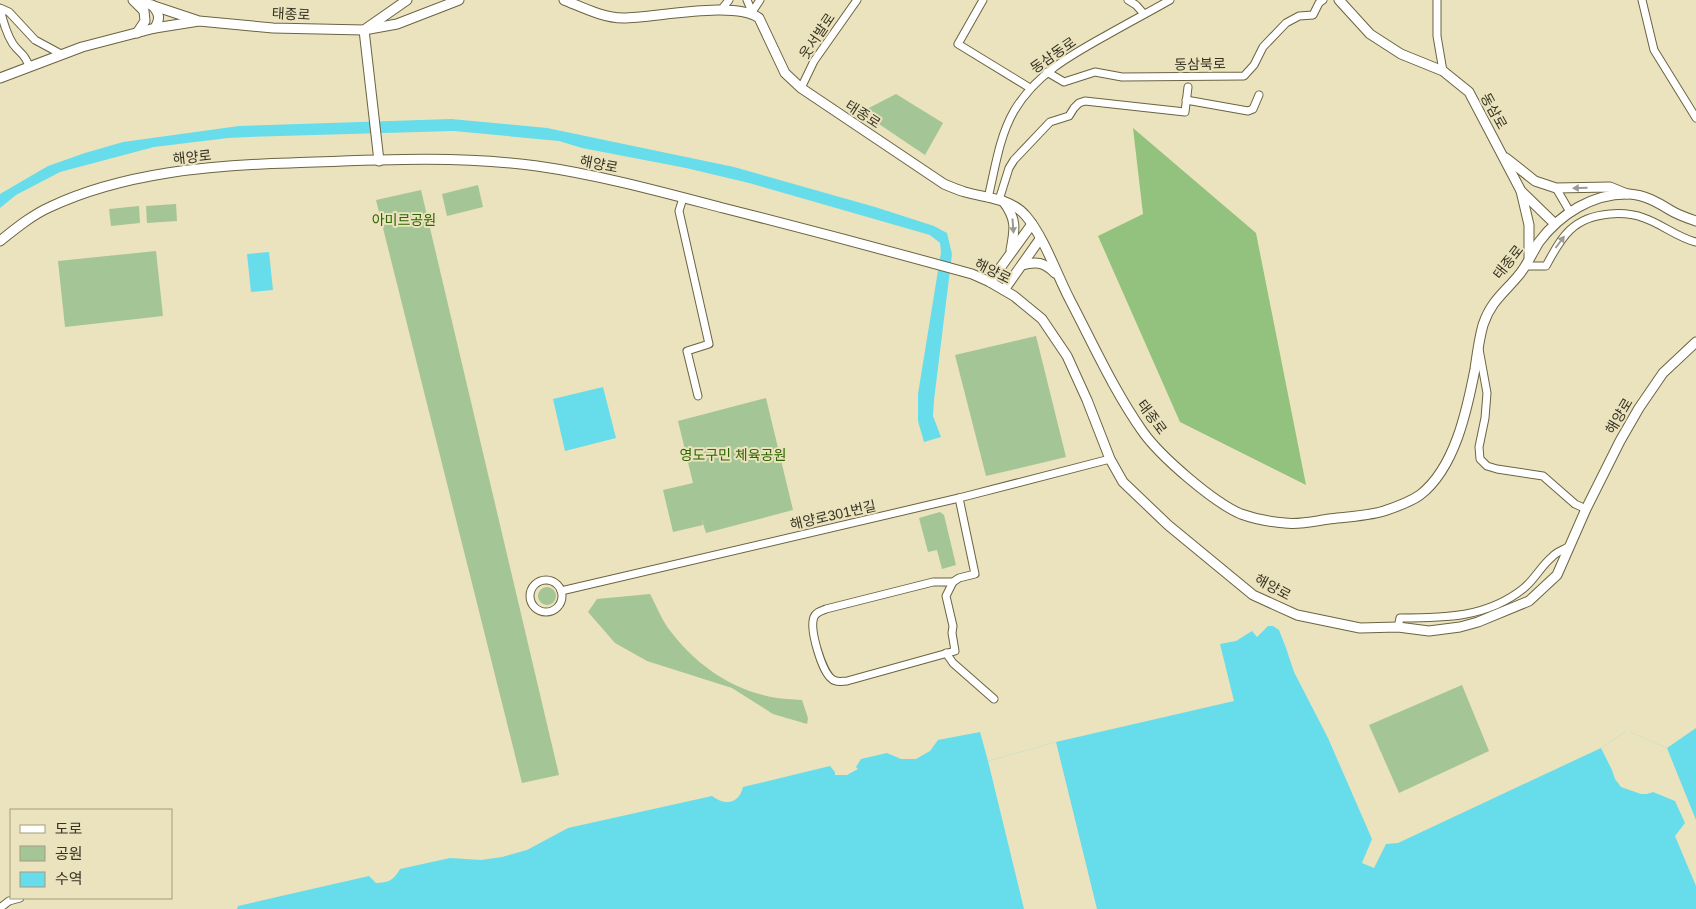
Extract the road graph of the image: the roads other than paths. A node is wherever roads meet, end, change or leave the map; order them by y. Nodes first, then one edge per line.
1 (134, 0) edge
2 (407, 0) edge
3 (459, 0) edge
4 (564, 0) edge
5 (729, 0) edge
6 (747, 0) edge
7 (760, 0) edge
8 (857, 0) edge
9 (983, 0) edge
10 (1128, 0) edge
11 (1170, 0) edge
12 (1323, 0) edge
13 (1339, 0) edge
14 (1436, 0) edge
15 (1642, 0) edge
16 (152, 5) junction
17 (0, 8) edge
18 (721, 10) junction
19 (752, 12) junction
20 (1144, 14) junction
21 (199, 21) junction
22 (155, 28) junction
23 (364, 30) junction
24 (137, 33) junction
25 (61, 54) junction
26 (29, 66) junction
27 (1443, 71) junction
28 (1047, 72) junction
29 (0, 78) edge
30 (1188, 87) dead end
31 (801, 88) junction
32 (1030, 88) junction
33 (1259, 95) dead end
34 (1186, 100) junction
35 (1696, 118) edge
36 (1502, 155) junction
37 (379, 160) junction
38 (1556, 188) junction
39 (1521, 191) junction
40 (1627, 194) junction
41 (683, 198) junction
42 (988, 198) junction
43 (1001, 200) junction
44 (1570, 212) junction
45 (1696, 221) edge
46 (1032, 224) junction
47 (1555, 224) junction
48 (1040, 239) junction
49 (0, 241) edge
50 (1696, 242) edge
51 (1011, 253) junction
52 (1527, 263) junction
53 (1022, 265) junction
54 (1058, 277) junction
55 (990, 282) junction
56 (1004, 290) junction
57 (1696, 342) edge
58 (1479, 347) junction
59 (1471, 389) junction
60 (1487, 393) junction
61 (698, 396) dead end
62 (1110, 459) junction
63 (959, 498) junction
64 (1586, 509) junction
65 (1568, 547) junction
66 (933, 582) junction
67 (953, 582) junction
68 (561, 591) junction
69 (946, 596) junction
70 (1398, 627) junction
71 (946, 653) junction
72 (994, 699) dead end
73 (16, 899) edge
74 (0, 908) edge

1 - 16 main road
1 - 24 main road
2 - 23 main road
3 - 23 main road, 태종로
4 - 18 main road
5 - 18 street
6 - 19 street
7 - 19 street
8 - 31 street, 웃서발로
9 - 32 street
10 - 20 street
11 - 20 street, 동삼동로
12 - 28 street, 동삼북로
13 - 27 main road, 동삼로
14 - 27 street
15 - 35 street
16 - 21 main road
16 - 22 main road
17 - 25 street
17 - 26 street
18 - 19 main road
19 - 31 main road, 태종로
20 - 28 street, 동삼동로
21 - 22 main road, 태종로
21 - 23 main road, 태종로
22 - 24 main road, 태종로
23 - 37 main road
24 - 25 main road, 태종로
25 - 26 main road, 태종로
26 - 29 main road, 태종로
27 - 36 main road, 동삼로
28 - 32 street, 동삼동로
30 - 34 street
31 - 42 main road, 태종로
32 - 42 street, 동삼동로
33 - 34 street
34 - 43 street
36 - 38 main road
36 - 39 main road, 동삼로
37 - 41 main road, 해양로
37 - 49 main road, 해양로
40 -> 38 main road
38 - 44 street
39 - 47 main road, 동삼로
39 - 52 main road
40 - 44 main road, 태종로
40 - 45 main road, 태종로
41 - 55 main road, 해양로
41 - 61 street
42 - 43 main road, 태종로
43 - 46 main road, 태종로
43 -> 51 main road
44 - 47 main road, 태종로
46 - 48 main road, 태종로
46 - 51 main road
47 - 52 main road, 태종로
48 - 53 main road
48 - 54 main road, 태종로
52 -> 50 street
51 - 55 main road
52 - 58 main road, 태종로
53 - 54 main road
53 - 56 main road
54 - 59 main road, 태종로
55 - 56 main road, 해양로
56 - 62 main road, 해양로
57 - 64 main road, 해양로
58 - 59 main road, 태종로
58 - 60 street
59 - 60 street
60 - 64 street
62 - 63 street, 해양로301번길
62 - 70 main road, 해양로
63 - 67 street
63 - 68 street, 해양로301번길
64 - 65 main road, 해양로
65 - 70 street
65 - 70 main road, 해양로
66 - 67 street
66 - 69 street
66 - 71 street
67 - 69 street
68 - 68 street
69 - 71 street
71 - 72 street
73 - 74 street

